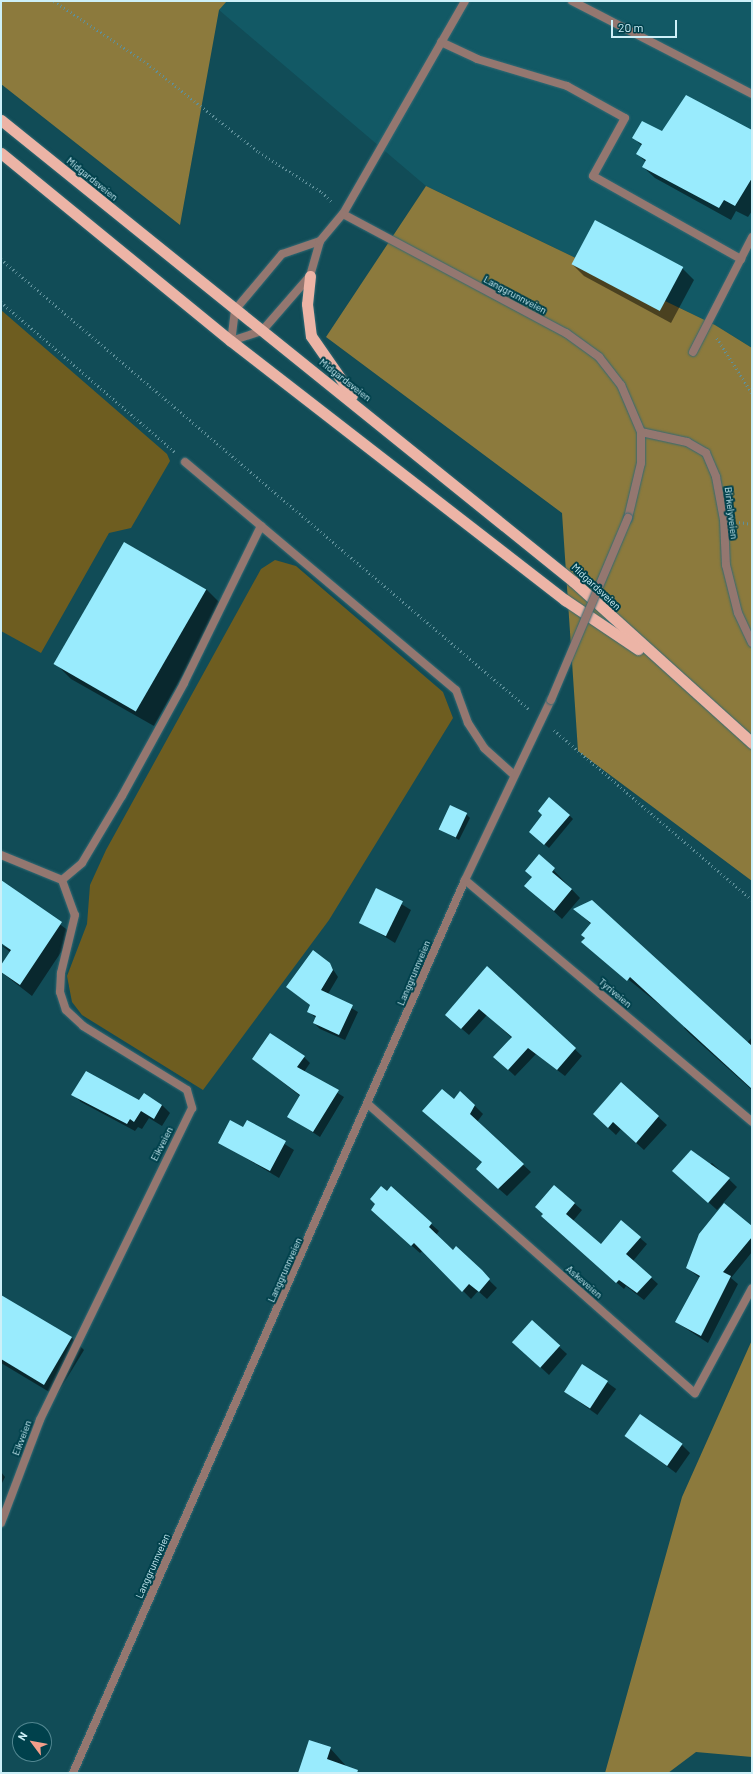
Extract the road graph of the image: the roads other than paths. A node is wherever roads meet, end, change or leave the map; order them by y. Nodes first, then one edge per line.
1 (465, 1) edge
2 (572, 1) edge
3 (441, 42) junction
4 (752, 94) edge
5 (1, 120) edge
6 (1, 153) edge
7 (343, 214) junction
8 (752, 238) edge
9 (320, 241) junction
10 (741, 259) junction
11 (310, 276) junction
12 (235, 310) junction
13 (262, 331) junction
14 (231, 341) junction
15 (693, 352) dead end
16 (362, 408) junction
17 (641, 432) junction
18 (186, 462) road end
19 (261, 526) junction
20 (752, 643) edge
21 (666, 669) junction
22 (752, 743) edge
23 (514, 775) junction
24 (1, 855) edge
25 (62, 880) junction
26 (465, 880) junction
27 (369, 1105) junction
28 (752, 1122) edge
29 (752, 1288) edge
30 (1, 1523) edge
31 (73, 1773) edge

1 - 3 street
2 - 4 street
3 - 7 street
3 - 10 street
5 - 12 highway, Midgardsveien
6 - 14 highway, Midgardsveien
7 - 9 street
7 - 17 street, Langgrunnveien
8 - 10 street
9 - 11 street
9 - 12 street
10 - 15 street
11 - 13 street
11 - 16 highway
12 - 13 highway, Midgardsveien
12 - 14 street
13 - 14 street
13 - 16 highway, Midgardsveien
14 - 21 highway, Midgardsveien
16 - 21 highway, Midgardsveien
17 - 20 street, Birkelyveien
17 - 23 street, Langgrunnveien, bridge
18 - 19 street
19 - 23 street
19 - 25 street
21 - 22 highway, Midgardsveien
23 - 26 street, Langgrunnveien
24 - 25 street
25 - 30 street, Eikveien
26 - 27 street, Langgrunnveien
26 - 28 street, Tyriveien
27 - 29 street, Askeveien
27 - 31 street, Langgrunnveien

